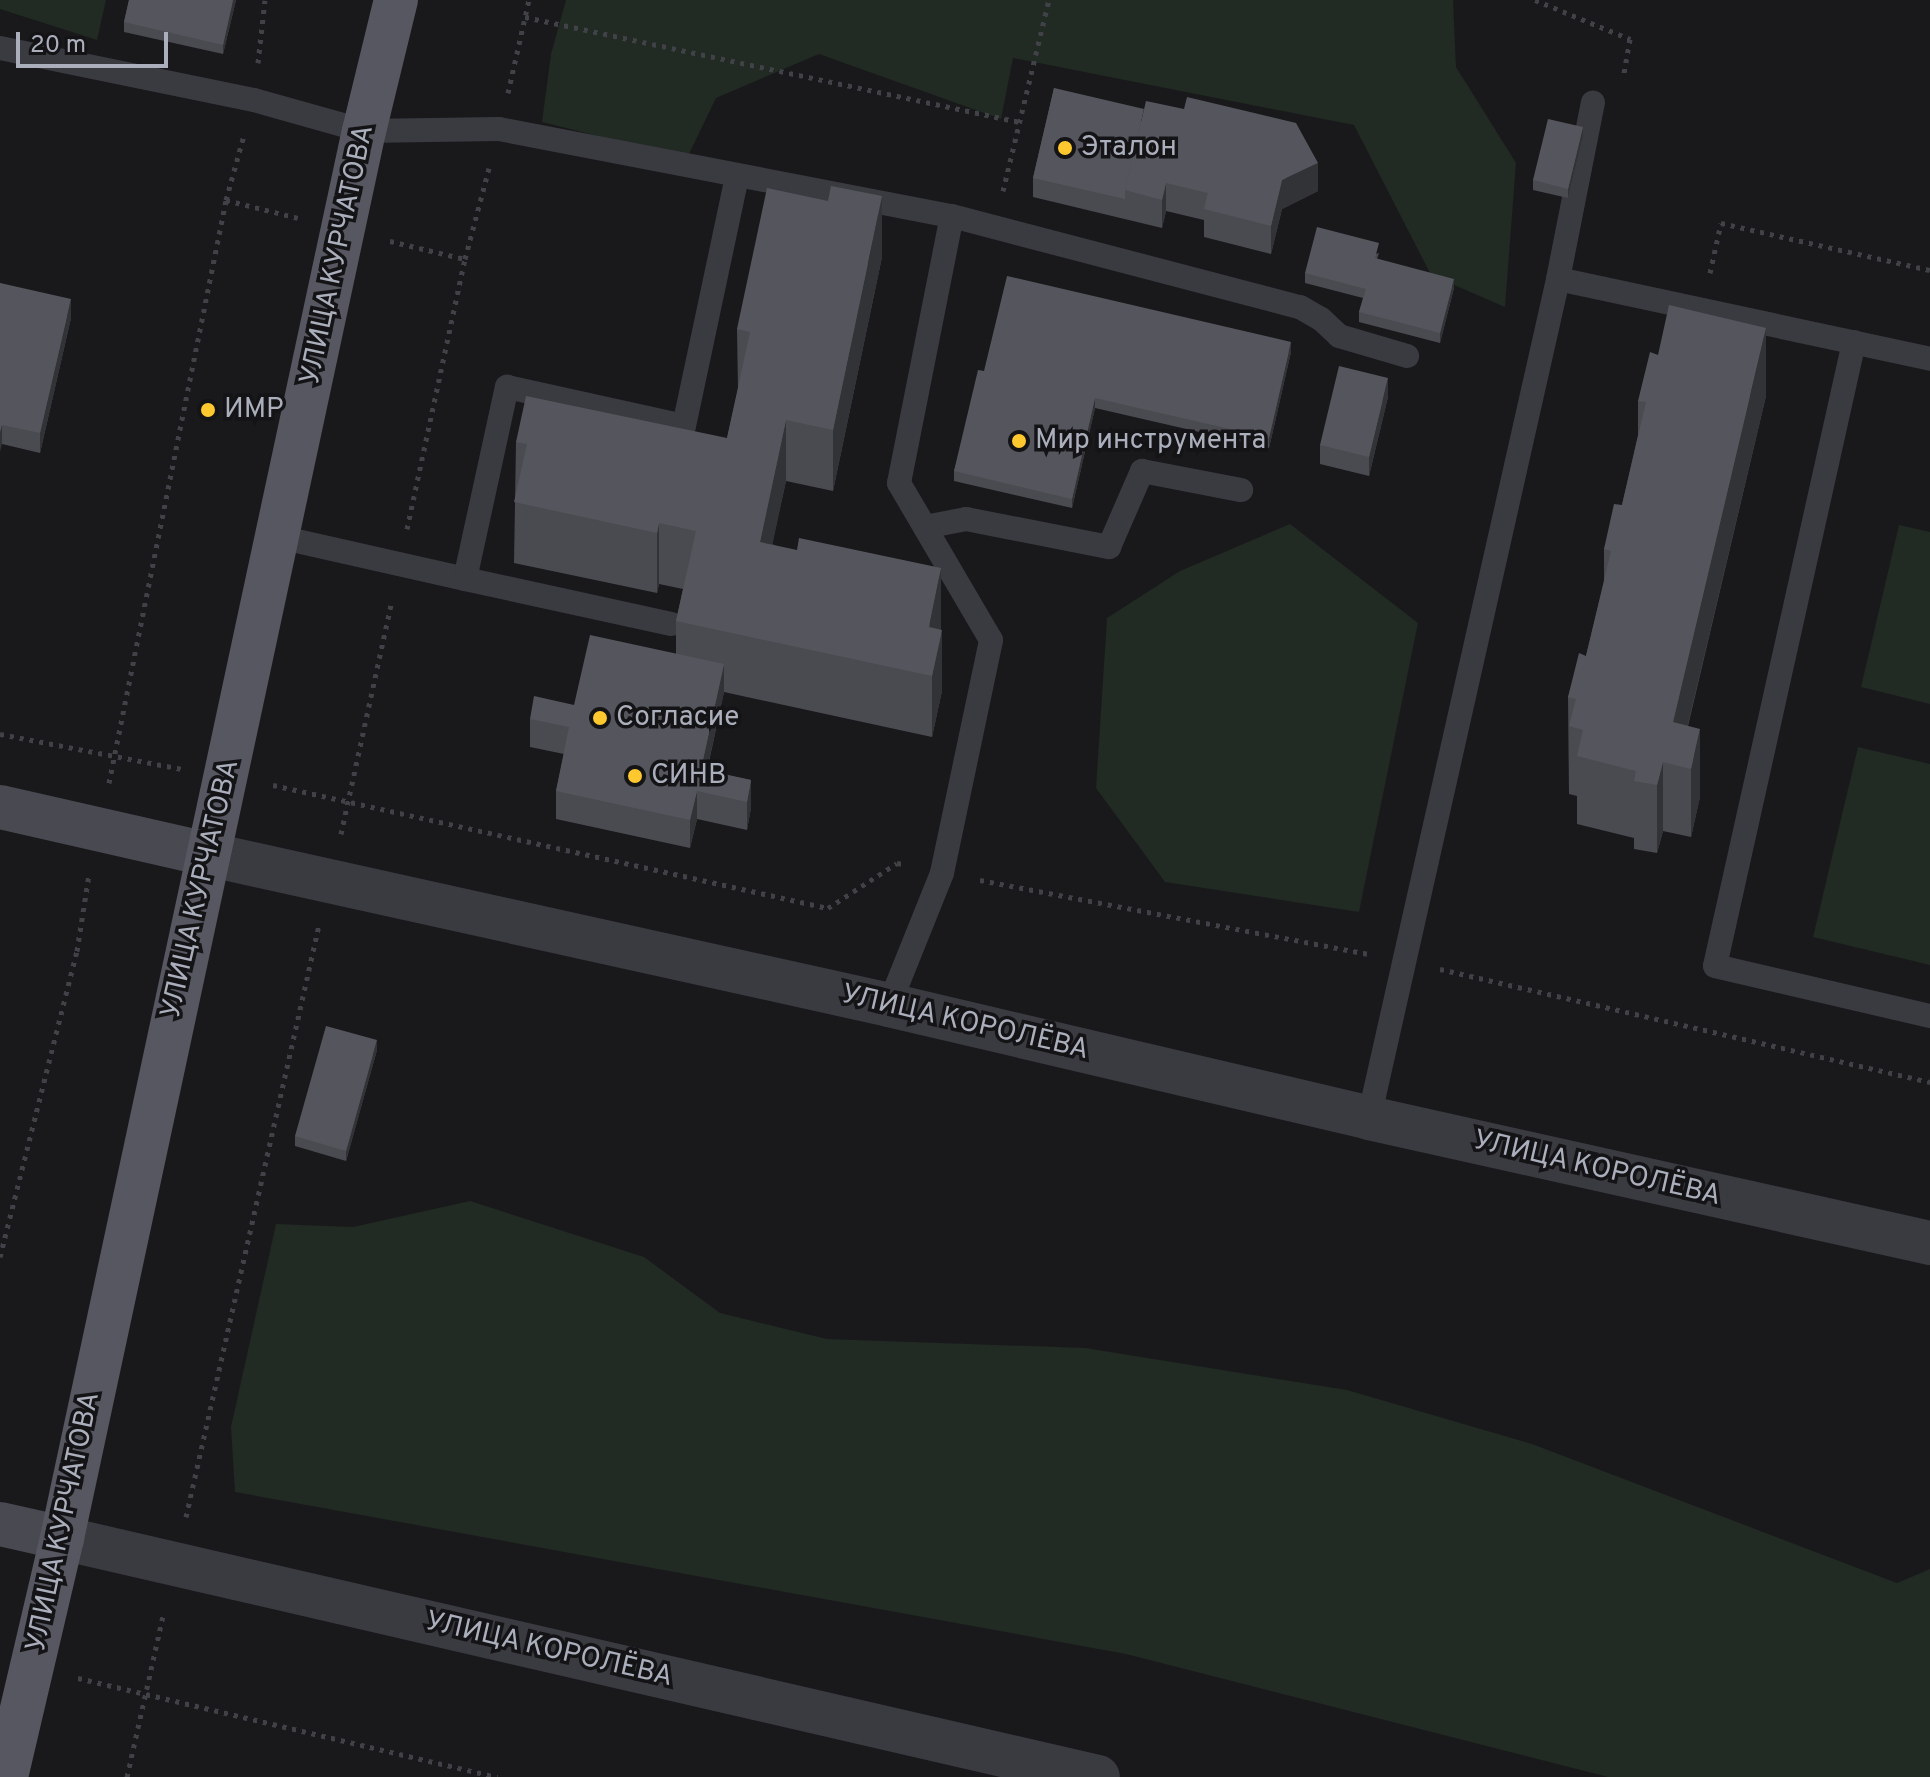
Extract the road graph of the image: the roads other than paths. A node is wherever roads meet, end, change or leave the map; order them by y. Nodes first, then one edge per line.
1 (396, 0) edge
2 (0, 48) edge
3 (1593, 102) dead end
4 (364, 131) junction
5 (737, 176) junction
6 (952, 216) junction
7 (1558, 279) junction
8 (1854, 342) junction
9 (1407, 356) dead end
10 (1930, 359) edge
11 (1241, 490) dead end
12 (925, 527) junction
13 (279, 537) junction
14 (465, 579) junction
15 (671, 624) dead end
16 (0, 807) edge
17 (207, 854) junction
18 (889, 1005) junction
19 (1930, 1016) edge
20 (1369, 1118) junction
21 (1930, 1243) edge
22 (0, 1524) edge
23 (62, 1538) junction
24 (6, 1777) edge
25 (1098, 1777) edge

1 - 4 main road, УЛИЦА КУРЧАТОВА
2 - 4 lane
3 - 7 lane
4 - 5 lane
4 - 13 main road, УЛИЦА КУРЧАТОВА
5 - 6 lane
5 - 14 lane
6 - 9 lane
6 - 12 lane
7 - 8 lane
7 - 20 lane
8 - 10 lane
8 - 19 lane
11 - 12 lane
12 - 18 lane
13 - 14 lane
13 - 17 main road, УЛИЦА КУРЧАТОВА
14 - 15 lane
16 - 17 main road, УЛИЦА КОРОЛЁВА
17 - 18 street, УЛИЦА КОРОЛЁВА
17 - 23 main road, УЛИЦА КУРЧАТОВА
18 - 20 street, УЛИЦА КОРОЛЁВА
20 - 21 street, УЛИЦА КОРОЛЁВА
22 - 23 main road, УЛИЦА КОРОЛЁВА
23 - 24 main road, УЛИЦА КУРЧАТОВА
23 - 25 street, УЛИЦА КОРОЛЁВА

